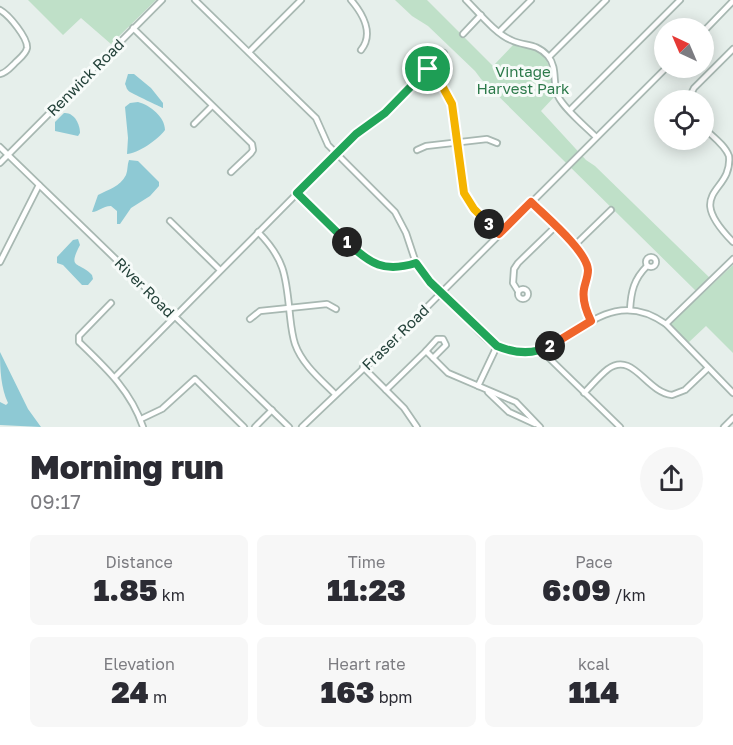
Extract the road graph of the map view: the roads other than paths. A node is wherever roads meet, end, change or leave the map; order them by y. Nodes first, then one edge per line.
1 (162, 0) edge
2 (195, 0) edge
3 (301, 0) edge
4 (351, 0) edge
5 (466, 0) edge
6 (531, 0) edge
7 (606, 0) edge
8 (680, 0) edge
9 (733, 2) edge
10 (0, 10) edge
11 (481, 15) junction
12 (714, 22) edge
13 (133, 28) junction
14 (499, 32) junction
15 (463, 34) dead end
16 (733, 49) edge
17 (361, 50) dead end
18 (249, 52) junction
19 (444, 52) dead end
20 (549, 57) junction
21 (428, 69) junction
22 (0, 74) edge
23 (656, 78) edge
24 (693, 90) edge
25 (212, 106) junction
26 (570, 110) junction
27 (194, 124) dead end
28 (596, 137) junction
29 (714, 138) edge
30 (457, 142) junction
31 (497, 143) dead end
32 (0, 147) edge
33 (417, 150) dead end
34 (337, 153) junction
35 (8, 155) junction
36 (0, 163) edge
37 (231, 172) dead end
38 (39, 184) junction
39 (297, 193) junction
40 (531, 202) junction
41 (611, 210) dead end
42 (170, 221) dead end
43 (555, 227) junction
44 (258, 232) junction
45 (499, 234) junction
46 (733, 242) edge
47 (575, 245) junction
48 (733, 259) edge
49 (0, 262) edge
50 (416, 263) junction
51 (647, 266) dead end
52 (220, 270) junction
53 (518, 291) dead end
54 (441, 293) junction
55 (111, 303) dead end
56 (289, 308) junction
57 (336, 309) dead end
58 (630, 310) junction
59 (174, 316) junction
60 (250, 319) dead end
61 (591, 321) junction
62 (666, 324) junction
63 (497, 346) junction
64 (544, 350) junction
65 (426, 351) junction
66 (433, 358) junction
67 (363, 367) junction
68 (708, 368) junction
69 (115, 377) junction
70 (478, 386) junction
71 (386, 390) junction
72 (486, 390) junction
73 (584, 393) junction
74 (733, 393) edge
75 (335, 394) junction
76 (272, 410) junction
77 (733, 418) edge
78 (141, 419) junction
79 (539, 426) edge
80 (143, 427) edge
81 (244, 427) edge
82 (255, 427) edge
83 (289, 427) edge
84 (302, 427) edge
85 (417, 427) edge
86 (620, 427) edge
87 (724, 427) edge

1 - 13 street, Renwick Road
2 - 18 street
3 - 18 street
4 - 17 street
5 - 11 street
6 - 14 street
7 - 20 street
8 - 26 street
9 - 12 street
10 - 22 street
11 - 14 street
11 - 15 street
13 - 25 street
13 - 35 street, Renwick Road
14 - 20 street
16 - 24 street
18 - 34 street
19 - 21 street
20 - 26 street
21 - 30 street
21 - 34 street
23 - 28 street, Fraser Road
25 - 27 street
25 - 37 street
26 - 28 street
28 - 40 street, Fraser Road
29 - 46 street
30 - 31 street
30 - 33 street
30 - 45 street
32 - 35 street, River Road
34 - 39 street
34 - 50 street
35 - 36 street, Renwick Road
35 - 38 street, River Road
38 - 49 street
38 - 59 street, River Road
39 - 44 street
39 - 50 street
40 - 43 street
40 - 45 street, Fraser Road
41 - 47 street
42 - 52 street
43 - 47 street
43 - 53 street
44 - 52 street
44 - 56 street
45 - 54 street, Fraser Road
47 - 61 street
48 - 62 street
50 - 54 street
51 - 58 street
52 - 59 street
54 - 63 street
54 - 67 street, Fraser Road
55 - 69 street
56 - 57 street
56 - 60 street
56 - 75 street
58 - 61 street
58 - 62 street
59 - 69 street
59 - 76 street, River Road
61 - 64 street
62 - 68 street
63 - 64 street
63 - 70 street
64 - 73 street
65 - 66 street
65 - 66 street
65 - 71 street
66 - 70 street
67 - 71 street
67 - 75 street, Fraser Road
68 - 73 street
68 - 74 street
69 - 78 street
70 - 72 street
71 - 85 street
72 - 79 street
72 - 79 street
73 - 86 street
75 - 84 street, Fraser Road
76 - 82 street
76 - 83 street, River Road
77 - 87 street
78 - 80 street
78 - 81 street

